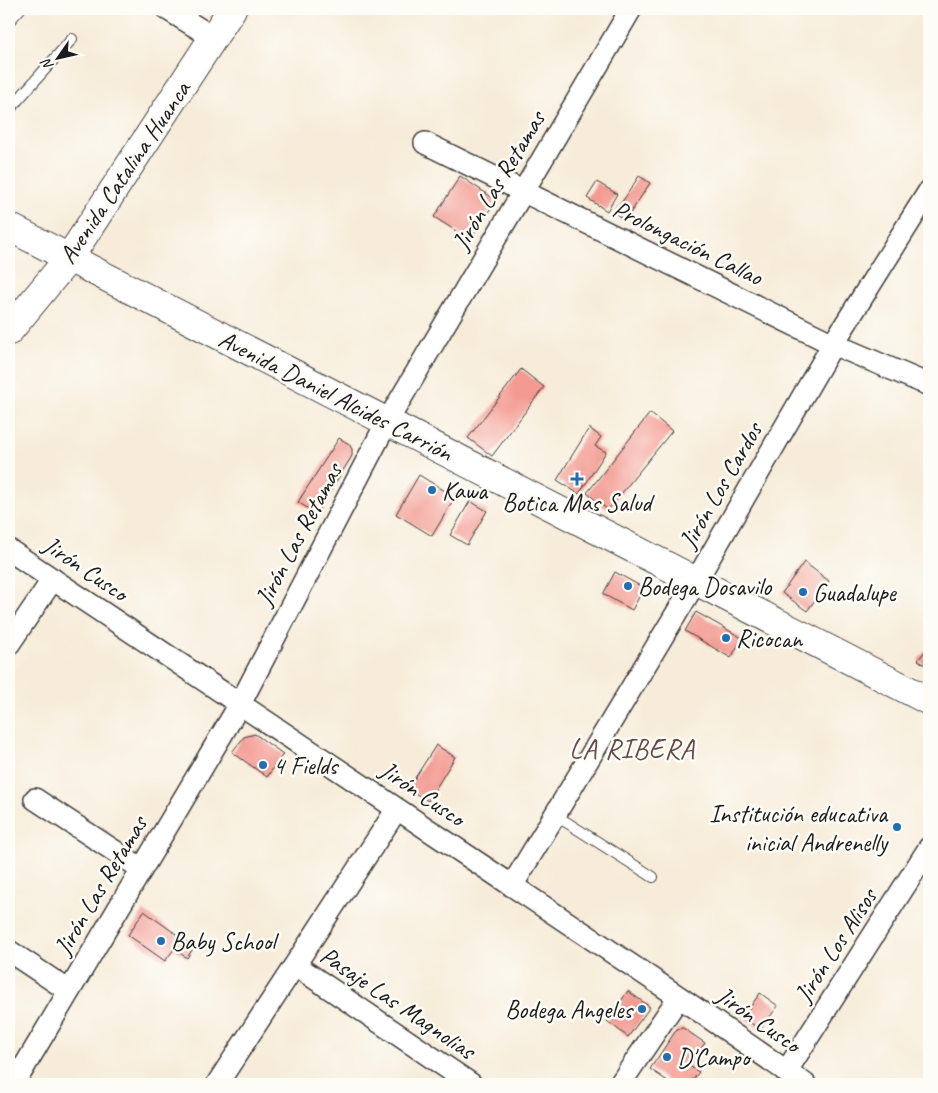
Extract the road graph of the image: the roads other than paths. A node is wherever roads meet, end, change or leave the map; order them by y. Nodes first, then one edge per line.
1 (20, 9) edge
2 (167, 9) edge
3 (232, 9) edge
4 (631, 9) edge
5 (9, 21) edge
6 (214, 38) junction
7 (72, 39) dead end
8 (9, 110) edge
9 (425, 143) dead end
10 (929, 191) edge
11 (523, 192) junction
12 (9, 227) edge
13 (68, 258) junction
14 (9, 331) edge
15 (833, 344) junction
16 (929, 385) edge
17 (387, 422) junction
18 (9, 550) edge
19 (52, 579) junction
20 (696, 581) junction
21 (9, 644) edge
22 (929, 701) edge
23 (240, 704) junction
24 (35, 798) dead end
25 (397, 809) junction
26 (555, 815) junction
27 (929, 848) edge
28 (142, 869) junction
29 (653, 876) dead end
30 (512, 886) junction
31 (9, 951) edge
32 (295, 965) junction
33 (69, 991) junction
34 (679, 997) junction
35 (786, 1072) junction
36 (14, 1084) edge
37 (216, 1084) edge
38 (471, 1084) edge
39 (620, 1084) edge
40 (805, 1084) edge

1 - 5 lane
2 - 6 street
3 - 6 main road, Avenida Catalina Huanca
4 - 11 street, Jirón Las Retamas
6 - 13 main road, Avenida Catalina Huanca
7 - 8 lane
9 - 11 street, Prolongación Callao
10 - 15 street, Jirón Los Cardos
11 - 15 street, Prolongación Callao
11 - 17 street, Jirón Las Retamas
12 - 13 main road, Avenida Daniel Alcides Carrión
13 - 14 main road, Avenida Catalina Huanca
13 - 17 main road, Avenida Daniel Alcides Carrión
15 - 16 street, Prolongación Callao
15 - 20 street, Jirón Los Cardos
17 - 20 main road, Avenida Daniel Alcides Carrión
17 - 23 street, Jirón Las Retamas
18 - 19 street, Jirón Cusco
19 - 21 street
19 - 23 street, Jirón Cusco
20 - 22 main road, Avenida Daniel Alcides Carrión
20 - 26 street, Jirón Los Cardos
23 - 25 street, Jirón Cusco
23 - 28 street, Jirón Las Retamas
24 - 28 street
25 - 30 street, Jirón Cusco
25 - 32 street
26 - 29 lane
26 - 30 street, Jirón Los Cardos
27 - 35 street, Jirón Los Alisos
28 - 33 street, Jirón Las Retamas
30 - 34 street, Jirón Cusco
31 - 33 street
32 - 37 street
32 - 38 street, Pasaje Las Magnolias
33 - 36 street, Jirón Las Retamas
34 - 35 street, Jirón Cusco
34 - 39 street
35 - 40 street, Jirón Cusco

